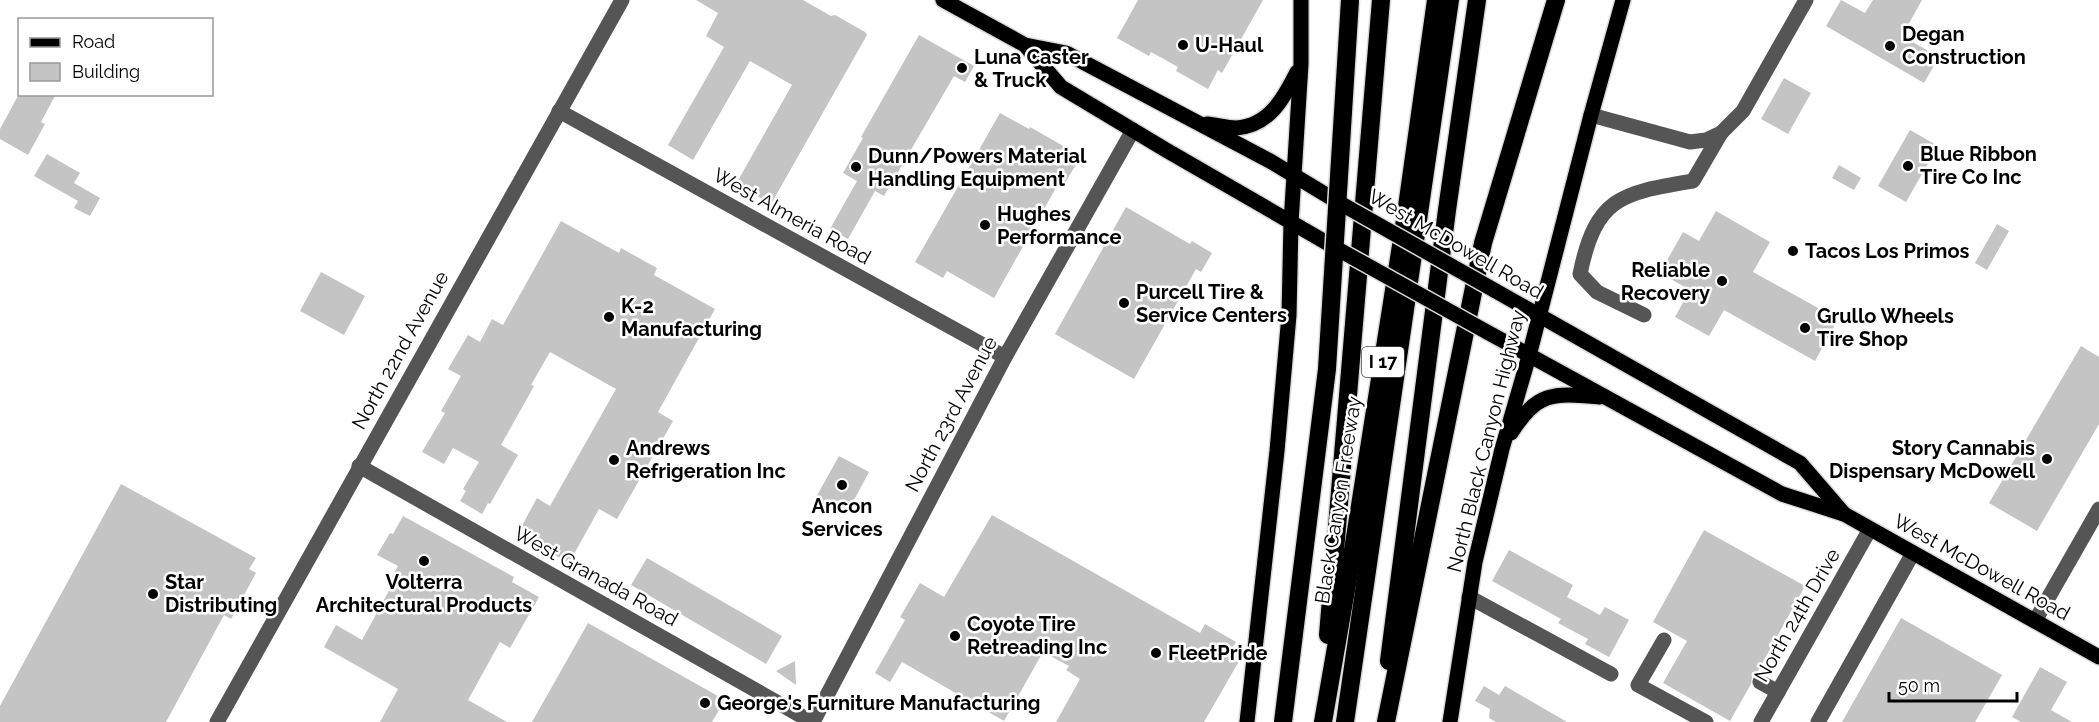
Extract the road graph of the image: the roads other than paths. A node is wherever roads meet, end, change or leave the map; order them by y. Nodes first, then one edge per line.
1 (622, 0) edge
2 (944, 0) edge
3 (1301, 0) edge
4 (1350, 0) edge
5 (1381, 0) edge
6 (1436, 0) edge
7 (1450, 0) edge
8 (1477, 0) edge
9 (1556, 0) edge
10 (1564, 0) edge
11 (1623, 0) edge
12 (1806, 0) edge
13 (1025, 45) junction
14 (1542, 50) junction
15 (1301, 64) junction
16 (559, 111) junction
17 (1591, 115) junction
18 (1195, 122) junction
19 (1133, 130) junction
20 (1721, 133) junction
21 (1294, 175) junction
22 (1292, 223) junction
23 (1644, 315) dead end
24 (1539, 316) junction
25 (1529, 356) junction
26 (1005, 357) junction
27 (1606, 398) junction
28 (1502, 448) junction
29 (359, 466) junction
30 (2099, 508) edge
31 (1844, 514) junction
32 (1870, 529) junction
33 (1913, 553) junction
34 (1469, 597) junction
35 (2035, 621) junction
36 (1664, 640) dead end
37 (2099, 657) edge
38 (1611, 674) dead end
39 (1760, 682) dead end
40 (1778, 692) junction
41 (217, 722) edge
42 (813, 722) edge
43 (1247, 722) edge
44 (1283, 722) edge
45 (1323, 722) edge
46 (1345, 722) edge
47 (1381, 722) edge
48 (1386, 722) edge
49 (1450, 722) edge
50 (1706, 722) edge
51 (1761, 722) edge
52 (1818, 722) edge

1 - 16 street, North 22nd Avenue
2 - 13 main road, West McDowell Road
3 - 15 main road
4 - 44 highway, bridge
5 - 45 highway
6 - 45 highway, Black Canyon Freeway / I 17
7 - 46 highway
8 - 47 highway, I 17
9 - 14 highway
10 - 14 highway
11 - 17 main road, North Black Canyon Highway
12 - 20 street
13 - 18 main road, West McDowell Road
13 - 19 main road, West McDowell Road
14 - 48 highway
15 - 18 main road
15 - 21 main road
16 - 26 street, West Almeria Road
16 - 29 street, North 22nd Avenue
17 - 20 street
17 - 24 main road, North Black Canyon Highway
18 - 21 main road, West McDowell Road
19 - 22 main road, West McDowell Road
19 - 26 street, North 23rd Avenue
20 - 23 street
21 - 22 main road
21 - 24 main road, West McDowell Road, bridge
22 - 25 main road, West McDowell Road, bridge
22 - 43 main road
24 - 25 main road, North Black Canyon Highway
24 - 31 main road, West McDowell Road
25 - 27 main road, West McDowell Road
25 - 28 main road, North Black Canyon Highway
26 - 42 street, North 23rd Avenue
27 - 28 main road
27 - 31 main road, West McDowell Road
28 - 34 main road, North Black Canyon Highway
29 - 41 street, North 22nd Avenue
29 - 42 street, West Granada Road
30 - 35 street
31 - 32 main road, West McDowell Road
32 - 33 main road, West McDowell Road
32 - 40 street, North 24th Drive
33 - 35 main road, West McDowell Road
33 - 52 street
34 - 38 street
34 - 49 main road, North Black Canyon Highway
35 - 37 main road, West McDowell Road
36 - 50 street
39 - 40 street
40 - 51 street, North 24th Drive

